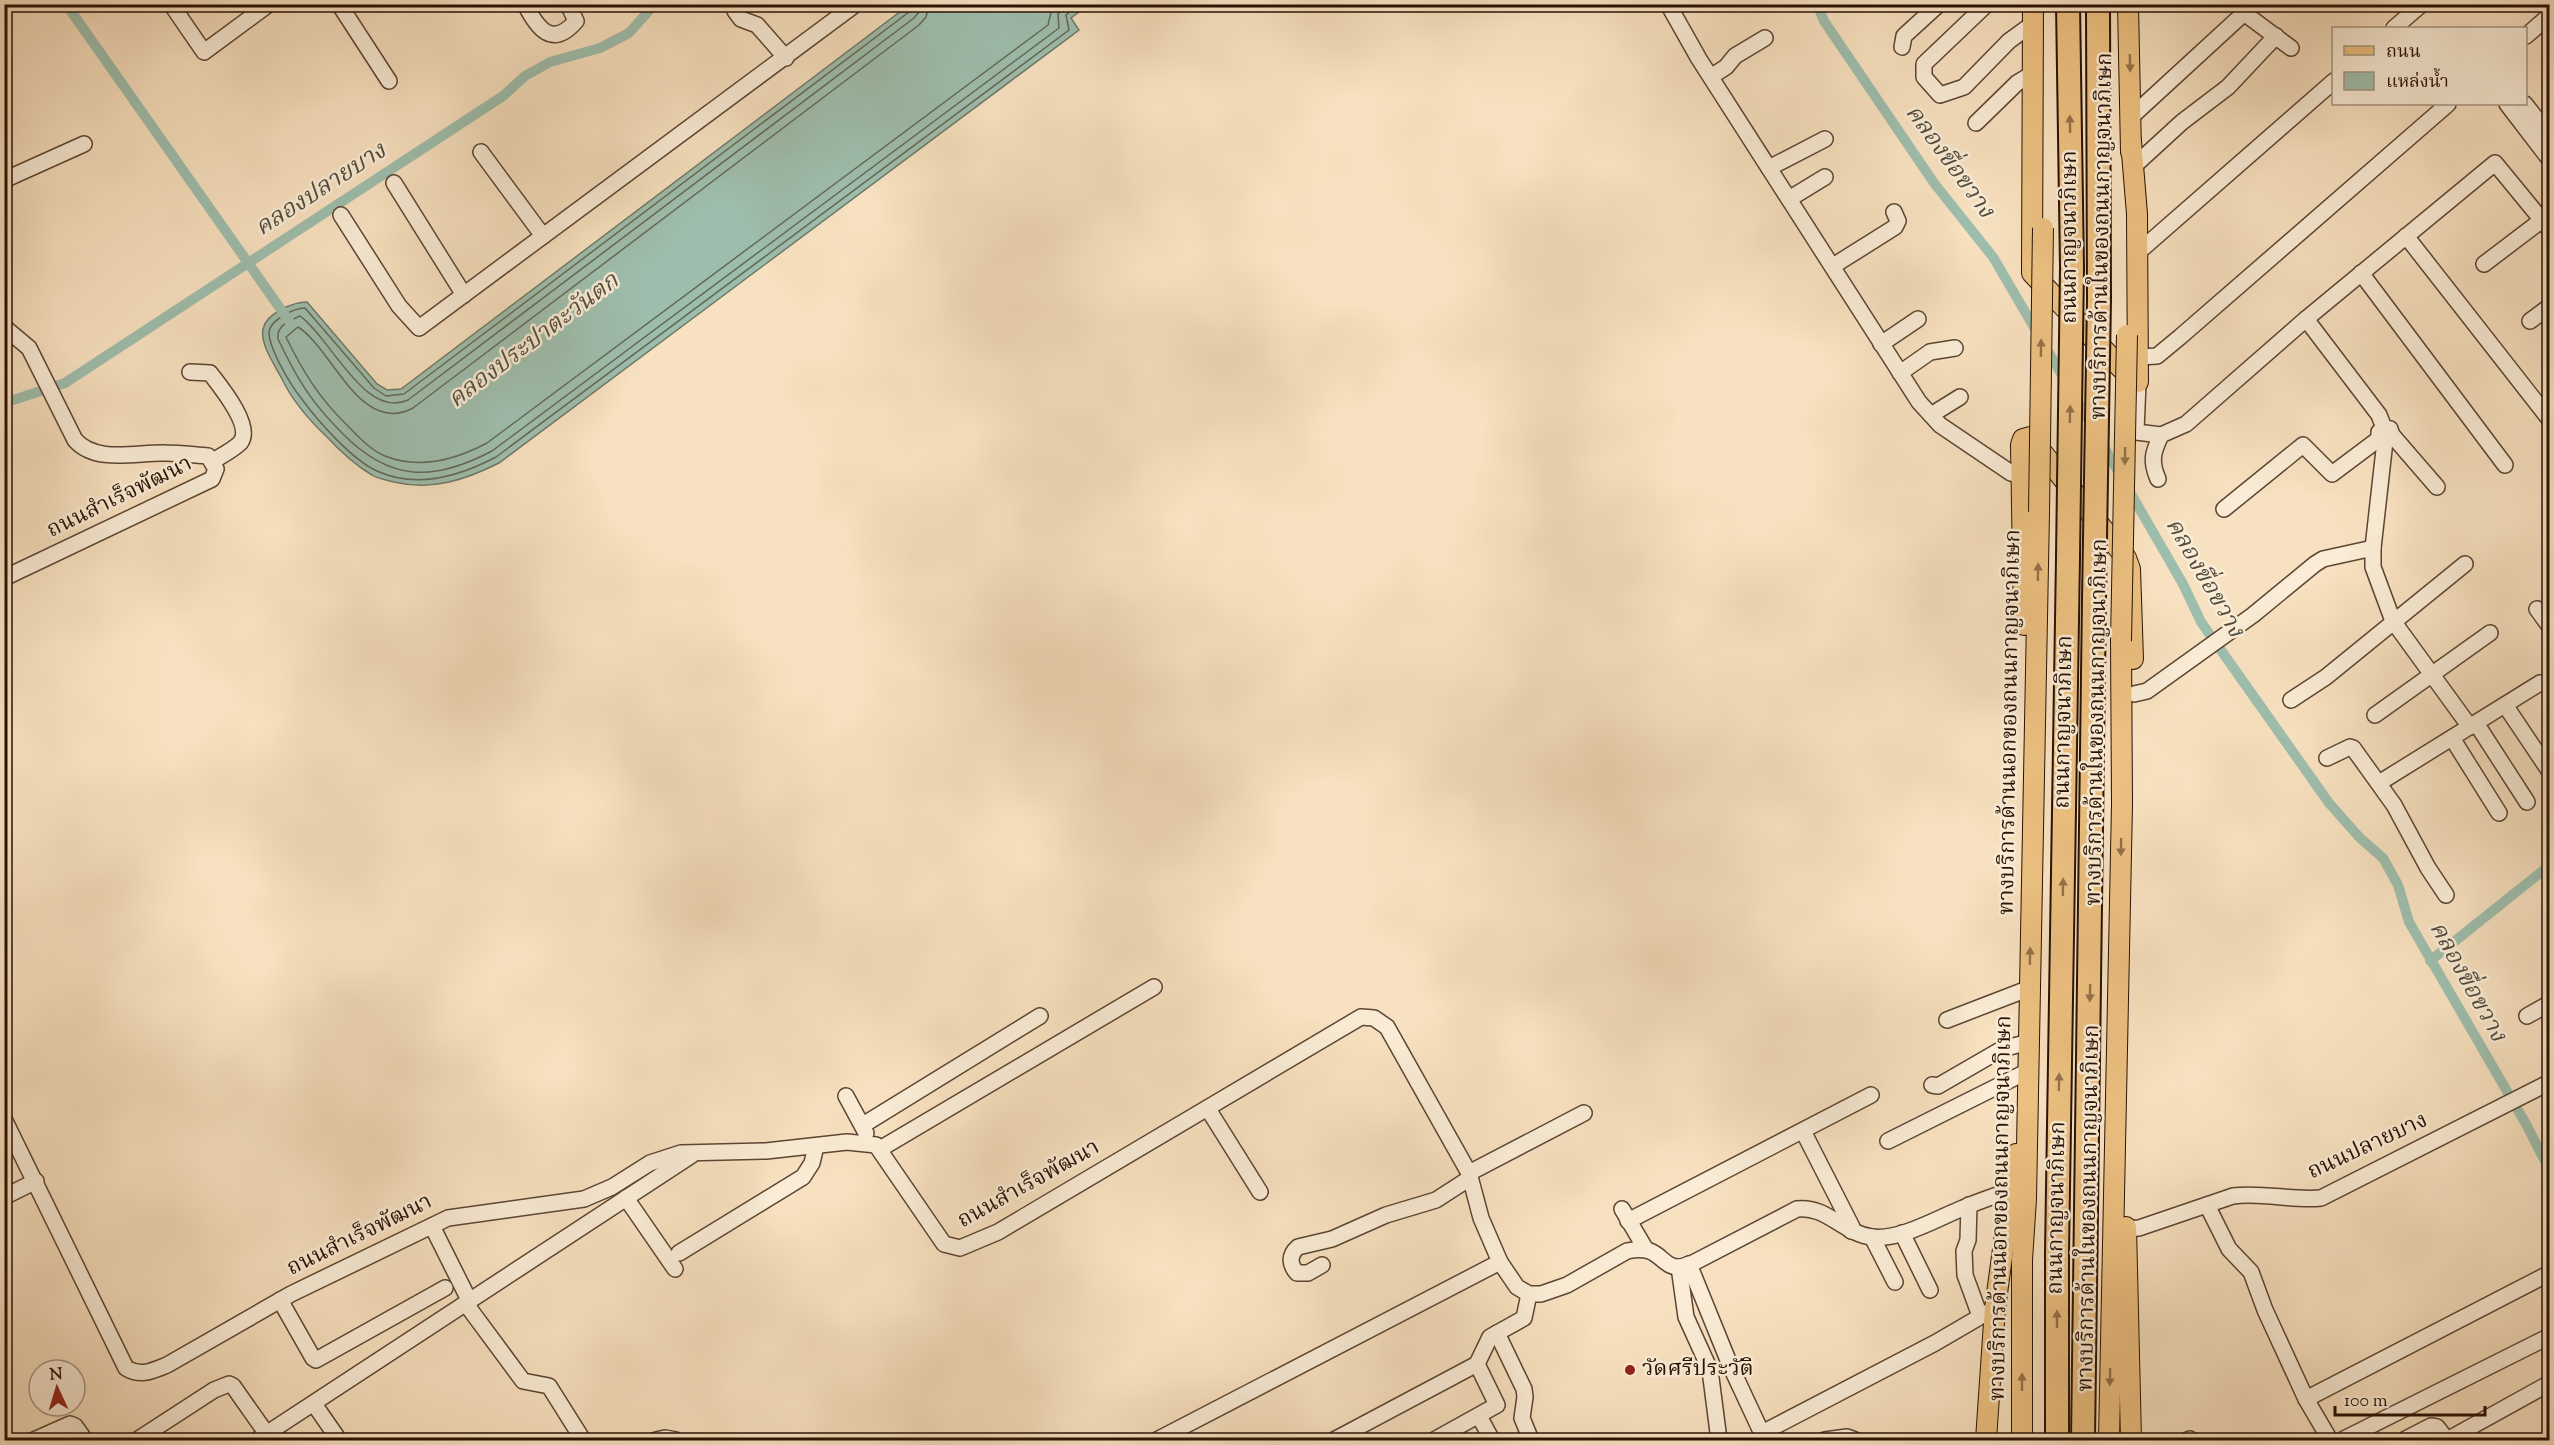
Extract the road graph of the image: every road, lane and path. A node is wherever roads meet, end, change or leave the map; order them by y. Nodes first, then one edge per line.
1 (171, 4) edge
2 (269, 4) edge
3 (339, 4) edge
4 (525, 4) edge
5 (568, 4) edge
6 (1668, 4) edge
7 (1939, 4) edge
8 (1987, 4) edge
9 (2033, 4) edge
10 (2042, 4) edge
11 (2068, 4) edge
12 (2098, 4) edge
13 (2128, 4) edge
14 (2421, 4) edge
15 (855, 5) edge
16 (2249, 9) edge
17 (735, 11) dead end
18 (2550, 15) edge
19 (2031, 25) junction
20 (2395, 27) edge
21 (2527, 35) edge
22 (2276, 36) junction
23 (1765, 38) dead end
24 (1902, 47) dead end
25 (2291, 48) dead end
26 (786, 58) junction
27 (2032, 74) junction
28 (1712, 76) junction
29 (389, 81) dead end
30 (2332, 83) edge
31 (2447, 105) edge
32 (2508, 105) edge
33 (2526, 105) edge
34 (2131, 117) junction
35 (1976, 123) dead end
36 (2550, 136) edge
37 (1825, 139) dead end
38 (2131, 141) junction
39 (73, 149) dead end
40 (481, 152) dead end
41 (2550, 160) edge
42 (2134, 166) junction
43 (1769, 168) junction
44 (1825, 177) dead end
45 (4, 180) edge
46 (394, 183) dead end
47 (1789, 199) junction
48 (1894, 212) dead end
49 (340, 215) dead end
50 (2546, 225) edge
51 (543, 236) junction
52 (2406, 236) junction
53 (2137, 249) junction
54 (2484, 264) dead end
55 (1833, 267) junction
56 (2361, 273) junction
57 (464, 295) junction
58 (2550, 306) edge
59 (1918, 319) dead end
60 (2306, 319) junction
61 (2530, 321) dead end
62 (4, 327) edge
63 (1881, 344) junction
64 (1955, 348) dead end
65 (2139, 357) junction
66 (190, 372) dead end
67 (1900, 373) junction
68 (2138, 382) junction
69 (1960, 397) dead end
70 (1930, 415) junction
71 (2550, 420) edge
72 (2161, 435) junction
73 (2385, 435) junction
74 (213, 461) junction
75 (2505, 465) dead end
76 (2023, 476) junction
77 (2158, 478) dead end
78 (2437, 487) dead end
79 (2224, 509) dead end
80 (2373, 548) junction
81 (2465, 564) dead end
82 (4, 578) edge
83 (2538, 609) dead end
84 (2393, 621) junction
85 (2550, 627) edge
86 (2490, 633) dead end
87 (2432, 674) junction
88 (2540, 683) dead end
89 (2134, 694) junction
90 (2291, 700) dead end
91 (2505, 705) junction
92 (2375, 715) dead end
93 (2473, 725) junction
94 (2452, 738) junction
95 (2035, 741) junction
96 (2327, 758) dead end
97 (2550, 772) edge
98 (2379, 783) junction
99 (2527, 802) dead end
100 (2122, 804) junction
101 (2499, 813) dead end
102 (2446, 895) dead end
103 (1154, 987) dead end
104 (2030, 988) junction
105 (2550, 1003) edge
106 (1040, 1016) dead end
107 (2527, 1016) dead end
108 (1947, 1020) dead end
109 (2029, 1042) junction
110 (2028, 1071) junction
111 (2550, 1082) edge
112 (1932, 1085) dead end
113 (1871, 1095) dead end
114 (846, 1096) dead end
115 (1208, 1109) junction
116 (1584, 1113) dead end
117 (4, 1119) edge
118 (2027, 1123) junction
119 (863, 1125) junction
120 (2116, 1129) junction
121 (1803, 1131) junction
122 (1888, 1141) dead end
123 (816, 1146) junction
124 (874, 1146) junction
125 (695, 1153) junction
126 (1470, 1175) junction
127 (36, 1181) junction
128 (2011, 1190) junction
129 (1260, 1192) dead end
130 (4, 1197) edge
131 (626, 1198) junction
132 (1969, 1205) junction
133 (2207, 1205) junction
134 (432, 1226) junction
135 (2127, 1229) junction
136 (1851, 1231) junction
137 (1902, 1233) junction
138 (2006, 1236) junction
139 (1872, 1237) junction
140 (1645, 1248) junction
141 (679, 1253) dead end
142 (1500, 1262) junction
143 (1322, 1265) dead end
144 (1684, 1266) junction
145 (675, 1269) dead end
146 (2550, 1273) edge
147 (1895, 1282) dead end
148 (2119, 1283) junction
149 (445, 1288) dead end
150 (1930, 1290) dead end
151 (1530, 1294) junction
152 (280, 1300) junction
153 (468, 1303) junction
154 (1988, 1312) junction
155 (1497, 1333) junction
156 (2550, 1336) edge
157 (1477, 1364) junction
158 (2550, 1383) edge
159 (2306, 1399) junction
160 (314, 1404) junction
161 (1479, 1416) junction
162 (1764, 1437) edge
163 (265, 1439) edge
164 (34, 1440) edge
165 (85, 1440) edge
166 (137, 1440) edge
167 (339, 1440) edge
168 (583, 1440) edge
169 (1157, 1440) edge
170 (1334, 1440) edge
171 (1434, 1440) edge
172 (1492, 1440) edge
173 (1531, 1440) edge
174 (1719, 1440) edge
175 (1825, 1440) edge
176 (1856, 1440) edge
177 (1986, 1440) edge
178 (1999, 1440) edge
179 (2022, 1440) edge
180 (2057, 1440) edge
181 (2083, 1440) edge
182 (2109, 1440) edge
183 (2131, 1440) edge
184 (2140, 1440) edge
185 (2330, 1440) edge
186 (2342, 1440) edge
187 (2404, 1440) edge
188 (2447, 1440) edge

1 - 2 street
3 - 29 street
4 - 5 street
6 - 28 street
7 - 24 street
8 - 19 street
9 - 19 main road
95 -> 10 main road, ทางบริการด้านนอกของถนนกาญจนาภิเษก, bridge
180 -> 11 highway, ถนนกาญจนาภิเษก, bridge
12 -> 181 highway, ถนนกาญจนาภิเษก, bridge
13 -> 34 main road, ทางบริการด้านในของถนนกาญจนาภิเษก
14 - 20 street
15 - 26 street
16 - 22 street
16 - 34 street
17 - 26 street
18 - 21 street
19 - 27 main road
22 - 25 street
22 - 42 street
23 - 28 street
26 - 51 street
27 - 35 street
27 - 68 main road
28 - 43 street
30 - 53 street
31 - 65 street
32 - 41 street
33 - 36 street
34 - 38 main road, ทางบริการด้านในของถนนกาญจนาภิเษก
37 - 43 street
38 - 42 main road
38 -> 100 main road, ทางบริการด้านในของถนนกาญจนาภิเษก, bridge
39 - 45 street
40 - 51 street
42 - 53 main road
43 - 47 street
44 - 47 street
46 - 57 street
47 - 55 street
48 - 55 street
49 - 57 street
50 - 52 street
50 - 54 street
51 - 57 street
52 - 56 street
52 - 71 street
53 - 65 main road
55 - 63 street
56 - 60 street
56 - 75 street
58 - 61 street
59 - 63 street
60 - 72 street
60 - 73 street
62 - 74 street, ถนนสำเร็จพัฒนา
63 - 67 street
64 - 67 street
65 - 68 main road
66 - 74 street
67 - 70 street
68 - 72 street
69 - 70 street
70 - 76 street
72 - 77 street
73 - 78 street
73 - 79 street
73 - 80 street
74 - 82 street, ถนนสำเร็จพัฒนา
76 - 89 main road
76 - 95 main road
80 - 84 street
80 - 89 street
81 - 84 street
83 - 85 street
84 - 87 street
84 - 90 street
86 - 87 street
87 - 92 street
87 - 93 street
88 - 91 street
89 - 100 main road
91 - 93 street
91 - 97 street
93 - 94 street
93 - 99 street
94 - 98 street
94 - 101 street
104 -> 95 main road, ทางบริการด้านนอกของถนนกาญจนาภิเษก
96 - 98 street
98 - 102 street
100 -> 120 main road, ทางบริการด้านในของถนนกาญจนาภิเษก
103 - 124 street
104 - 108 street
104 - 109 main road, ทางบริการด้านนอกของถนนกาญจนาภิเษก
105 - 107 street
106 - 119 street
109 - 110 main road, ทางบริการด้านนอกของถนนกาญจนาภิเษก
109 - 112 street
110 - 118 main road, ทางบริการด้านนอกของถนนกาญจนาภิเษก
110 - 122 street
111 - 133 street, ถนนปลายบาง
113 - 121 street
114 - 119 street
115 - 124 street, ถนนสำเร็จพัฒนา
115 - 126 street, ถนนสำเร็จพัฒนา
115 - 129 street
116 - 126 street
117 - 127 street, ถนนสำเร็จพัฒนา
118 - 128 main road
179 -> 118 main road, ทางบริการด้านนอกของถนนกาญจนาภิเษก
119 - 124 street
120 - 135 main road
120 - 148 main road, ทางบริการด้านในของถนนกาญจนาภิเษก
121 - 136 street
121 - 140 street
123 - 124 street, ถนนสำเร็จพัฒนา
123 - 125 street, ถนนสำเร็จพัฒนา
123 - 141 street
125 - 131 street
125 - 134 street, ถนนสำเร็จพัฒนา
126 - 142 street, ถนนสำเร็จพัฒนา
126 - 143 street
127 - 130 street
127 - 152 street, ถนนสำเร็จพัฒนา
128 - 132 street
128 - 138 main road
131 - 145 street
131 - 153 street
132 - 137 street
132 - 154 street
133 - 135 street, ถนนปลายบาง
133 - 159 street
134 - 152 street, ถนนสำเร็จพัฒนา
134 - 153 street
135 - 148 main road
136 - 139 street
136 - 144 street
137 - 139 street
137 - 150 street
138 - 154 main road
138 - 178 main road
139 - 147 street
140 - 144 street
140 - 151 street
142 - 151 street, ถนนสำเร็จพัฒนา
142 - 169 street
144 - 162 street
144 - 174 street
146 - 159 street
148 -> 182 main road, ทางบริการด้านในของถนนกาญจนาภิเษก
148 - 183 main road
148 - 184 main road
149 - 152 street
151 - 155 street
153 - 160 street
153 - 168 street
154 - 162 street
154 - 177 main road
155 - 157 street
155 - 173 street
156 - 186 street
157 - 161 street
157 - 170 street
158 - 188 street
159 - 185 street
160 - 163 street
160 - 167 street
161 - 171 street
161 - 172 street
163 - 166 street
164 - 165 street
175 - 176 street
187 - 188 street

